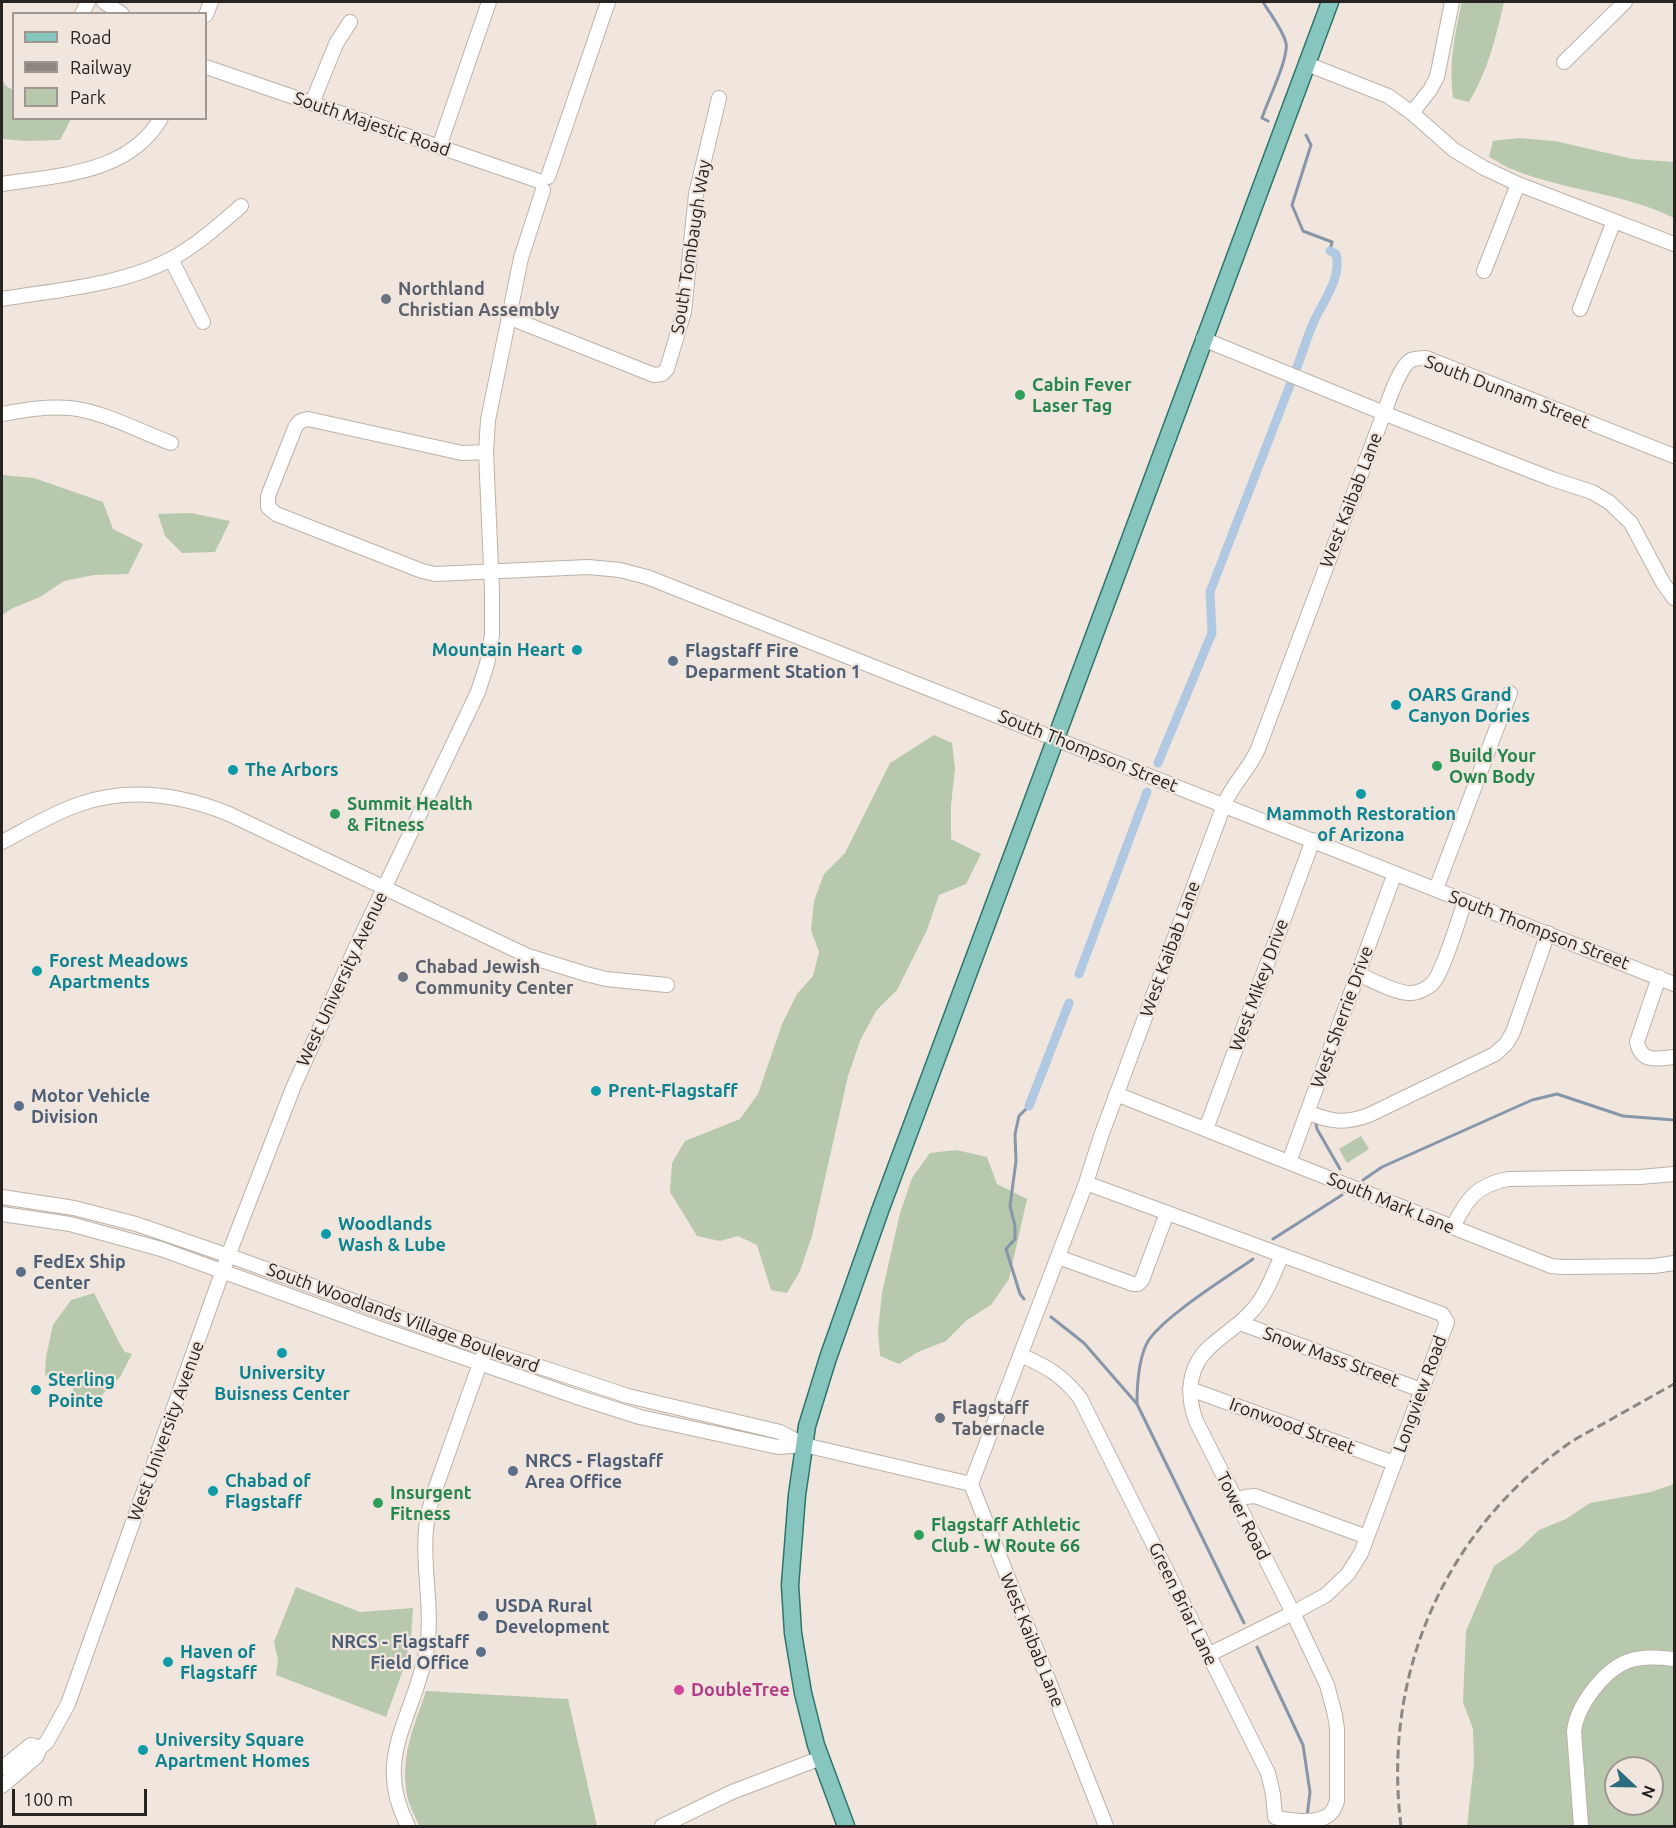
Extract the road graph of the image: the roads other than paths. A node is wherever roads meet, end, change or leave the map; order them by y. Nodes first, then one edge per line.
1 (104, 2) edge
2 (489, 2) edge
3 (608, 2) edge
4 (1330, 2) edge
5 (1452, 2) edge
6 (1625, 2) edge
7 (119, 12) edge
8 (350, 22) dead end
9 (1564, 62) dead end
10 (1307, 64) junction
11 (207, 67) edge
12 (719, 98) dead end
13 (312, 103) junction
14 (1412, 113) junction
15 (159, 120) edge
16 (439, 147) junction
17 (544, 183) junction
18 (2, 184) edge
19 (1518, 184) junction
20 (241, 206) dead end
21 (1614, 221) junction
22 (1674, 244) edge
23 (171, 259) junction
24 (1484, 271) dead end
25 (2, 299) edge
26 (1580, 309) dead end
27 (508, 317) junction
28 (203, 322) dead end
29 (1203, 339) junction
30 (1384, 413) junction
31 (2, 414) edge
32 (171, 443) dead end
33 (486, 452) junction
34 (1674, 456) edge
35 (490, 571) junction
36 (1674, 598) edge
37 (1510, 693) dead end
38 (1056, 739) junction
39 (1224, 805) junction
40 (1313, 840) junction
41 (2, 842) edge
42 (1395, 873) junction
43 (384, 888) junction
44 (1436, 889) junction
45 (1465, 901) junction
46 (1548, 933) junction
47 (1358, 974) junction
48 (1659, 977) junction
49 (1674, 984) edge
50 (667, 985) dead end
51 (1674, 1057) edge
52 (1116, 1094) junction
53 (1307, 1112) junction
54 (1206, 1129) junction
55 (1289, 1162) junction
56 (1674, 1174) edge
57 (1086, 1183) junction
58 (2, 1197) edge
59 (1167, 1213) junction
60 (2, 1214) edge
61 (1453, 1227) junction
62 (1282, 1255) junction
63 (228, 1256) junction
64 (1058, 1257) junction
65 (1674, 1263) edge
66 (223, 1272) junction
67 (1240, 1323) junction
68 (486, 1349) junction
69 (1020, 1355) junction
70 (480, 1363) junction
71 (1190, 1389) junction
72 (1421, 1390) junction
73 (804, 1445) junction
74 (1394, 1463) junction
75 (971, 1484) junction
76 (1236, 1500) junction
77 (1367, 1537) junction
78 (1293, 1613) junction
79 (1208, 1655) junction
80 (1674, 1659) edge
81 (40, 1748) junction
82 (821, 1758) junction
83 (2, 1768) edge
84 (2, 1786) edge
85 (1337, 1801) joint
86 (408, 1827) edge
87 (662, 1827) edge
88 (846, 1827) edge
89 (1106, 1827) edge
90 (1581, 1827) edge

1 - 7 street
2 - 16 street
3 - 17 street, West University Avenue
4 - 10 main road
5 - 14 street
6 - 9 street
8 - 13 street
10 - 14 street
10 - 29 main road
11 - 13 street, South Majestic Road
12 - 27 street, South Tombaugh Way
13 - 16 street, South Majestic Road
14 - 19 street
15 - 18 street
16 - 17 street, South Majestic Road
17 - 27 street, West University Avenue
19 - 21 street
19 - 24 street
20 - 23 street
21 - 22 street
21 - 26 street
23 - 25 street
23 - 28 street
27 - 33 street, West University Avenue
29 - 30 street
29 - 38 main road
30 - 34 street, South Dunnam Street
30 - 36 street, West Kaibab Lane
30 - 39 street, West Kaibab Lane
31 - 32 street
33 - 35 street, West University Avenue
33 - 35 street, South Thompson Street
35 - 38 street, South Thompson Street
35 - 43 street, West University Avenue
37 - 44 street
38 - 39 street, South Thompson Street
38 - 73 main road
39 - 40 street, South Thompson Street
39 - 52 street, West Kaibab Lane
40 - 42 street, South Thompson Street
40 - 54 street, West Mikey Drive
41 - 43 street
42 - 44 street, South Thompson Street
42 - 47 street, West Sherrie Drive
43 - 50 street
43 - 63 street, West University Avenue
44 - 45 street, South Thompson Street
45 - 46 street, South Thompson Street
45 - 47 street
46 - 48 street, South Thompson Street
46 - 53 street
47 - 53 street, West Sherrie Drive
48 - 49 street, South Thompson Street
48 - 51 street
52 - 54 street, South Mark Lane
52 - 57 street, West Kaibab Lane
53 - 55 street, West Sherrie Drive
54 - 55 street, South Mark Lane
55 - 61 street, South Mark Lane
56 - 61 street
57 - 59 street, Longview Road
57 - 64 street, West Kaibab Lane
58 - 63 street, South Woodlands Village Boulevard
59 - 62 street, Longview Road
59 - 64 street
60 - 66 street, South Woodlands Village Boulevard
61 - 65 street, South Mark Lane
62 - 67 street, Tower Road
62 - 72 street, Longview Road
63 - 66 street, West University Avenue
63 - 68 street, South Woodlands Village Boulevard
64 - 69 street, West Kaibab Lane
66 - 70 street, South Woodlands Village Boulevard
66 - 81 street, West University Avenue
67 - 71 street, Tower Road
67 - 72 street, Snow Mass Street
68 - 70 street
68 - 73 street, South Woodlands Village Boulevard
69 - 75 street, West Kaibab Lane
69 - 79 street, Green Briar Lane
70 - 73 street, South Woodlands Village Boulevard
70 - 86 street
71 - 74 street, Ironwood Street
71 - 76 street, Tower Road
72 - 74 street, Longview Road
73 - 75 street, South Woodlands Village Boulevard
73 - 82 main road
74 - 77 street, Longview Road
75 - 89 street, West Kaibab Lane
76 - 77 street
76 - 78 street, Tower Road
77 - 78 street, Longview Road
78 - 79 street, Longview Road
78 - 85 street, Tower Road
79 - 85 street, Green Briar Lane
80 - 90 street
81 - 83 street
81 - 84 street, West University Avenue
82 - 87 street
82 - 88 main road

